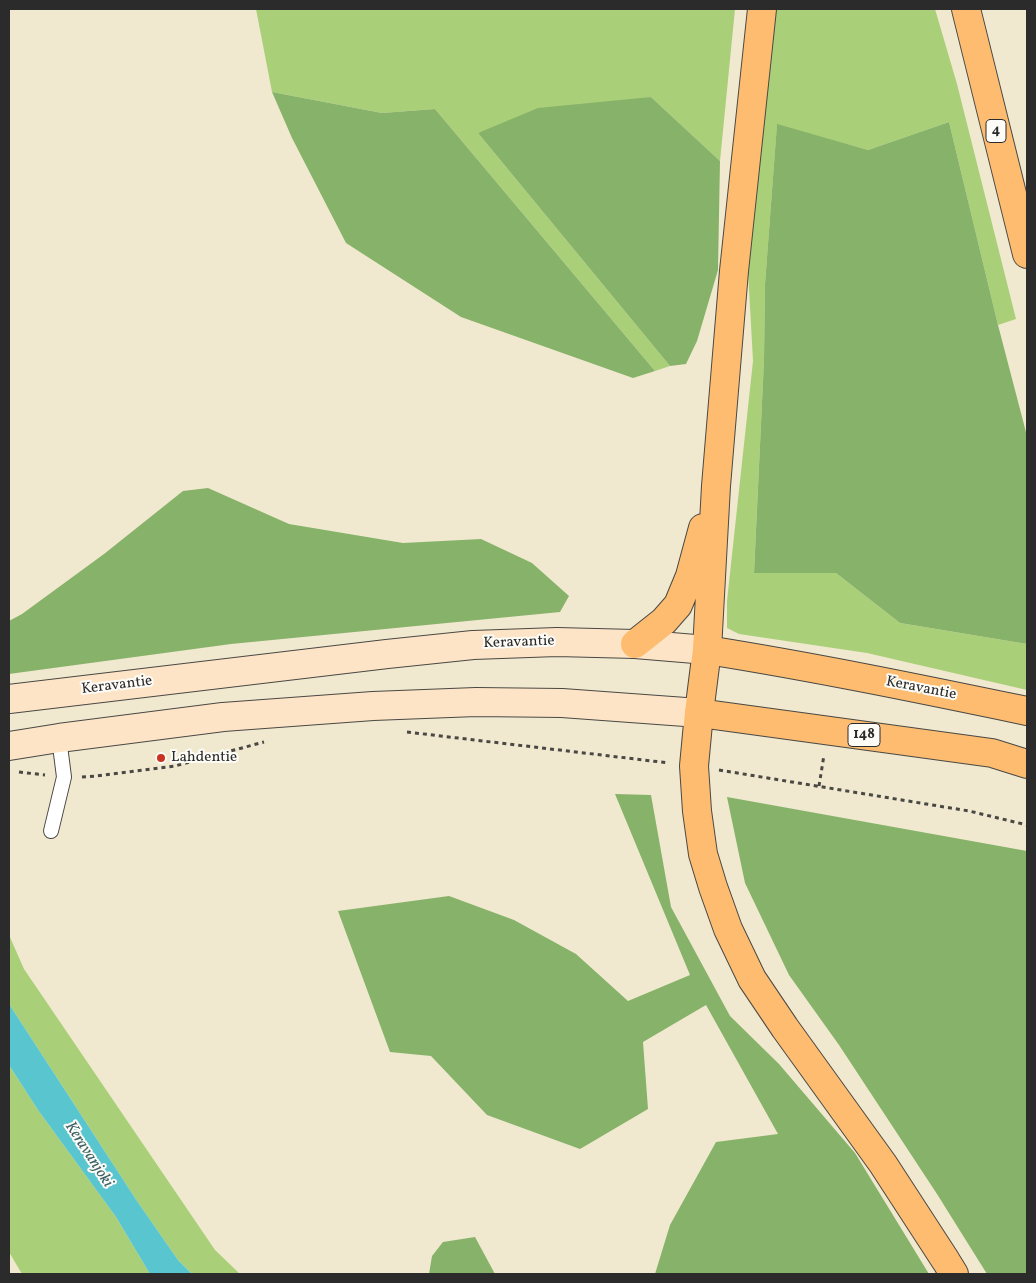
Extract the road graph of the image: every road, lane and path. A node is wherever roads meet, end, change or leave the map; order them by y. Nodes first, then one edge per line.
1 (762, 9) edge
2 (966, 9) edge
3 (1027, 254) edge
4 (716, 486) junction
5 (635, 644) junction
6 (707, 650) junction
7 (9, 699) edge
8 (1027, 711) edge
9 (699, 713) junction
10 (827, 730) junction
11 (401, 732) dead end
12 (59, 738) junction
13 (270, 741) dead end
14 (9, 746) edge
15 (654, 760) dead end
16 (1027, 764) edge
17 (714, 770) dead end
18 (17, 772) dead end
19 (64, 777) junction
20 (819, 786) junction
21 (1027, 825) edge
22 (51, 832) dead end
23 (954, 1274) edge

1 - 4 main road
2 - 3 main road, 4
4 - 5 main road
4 - 6 main road
5 - 6 main road, Keravantie
5 - 7 main road, Keravantie
6 - 8 main road, Keravantie
6 - 9 main road
9 - 10 main road, 148
9 - 12 main road, 148
9 - 23 main road
10 - 16 main road, 148
10 - 20 path
11 - 15 path
12 - 14 main road, 148
12 - 19 lane
13 - 19 path
17 - 20 path
18 - 19 path
19 - 22 lane
20 - 21 path

